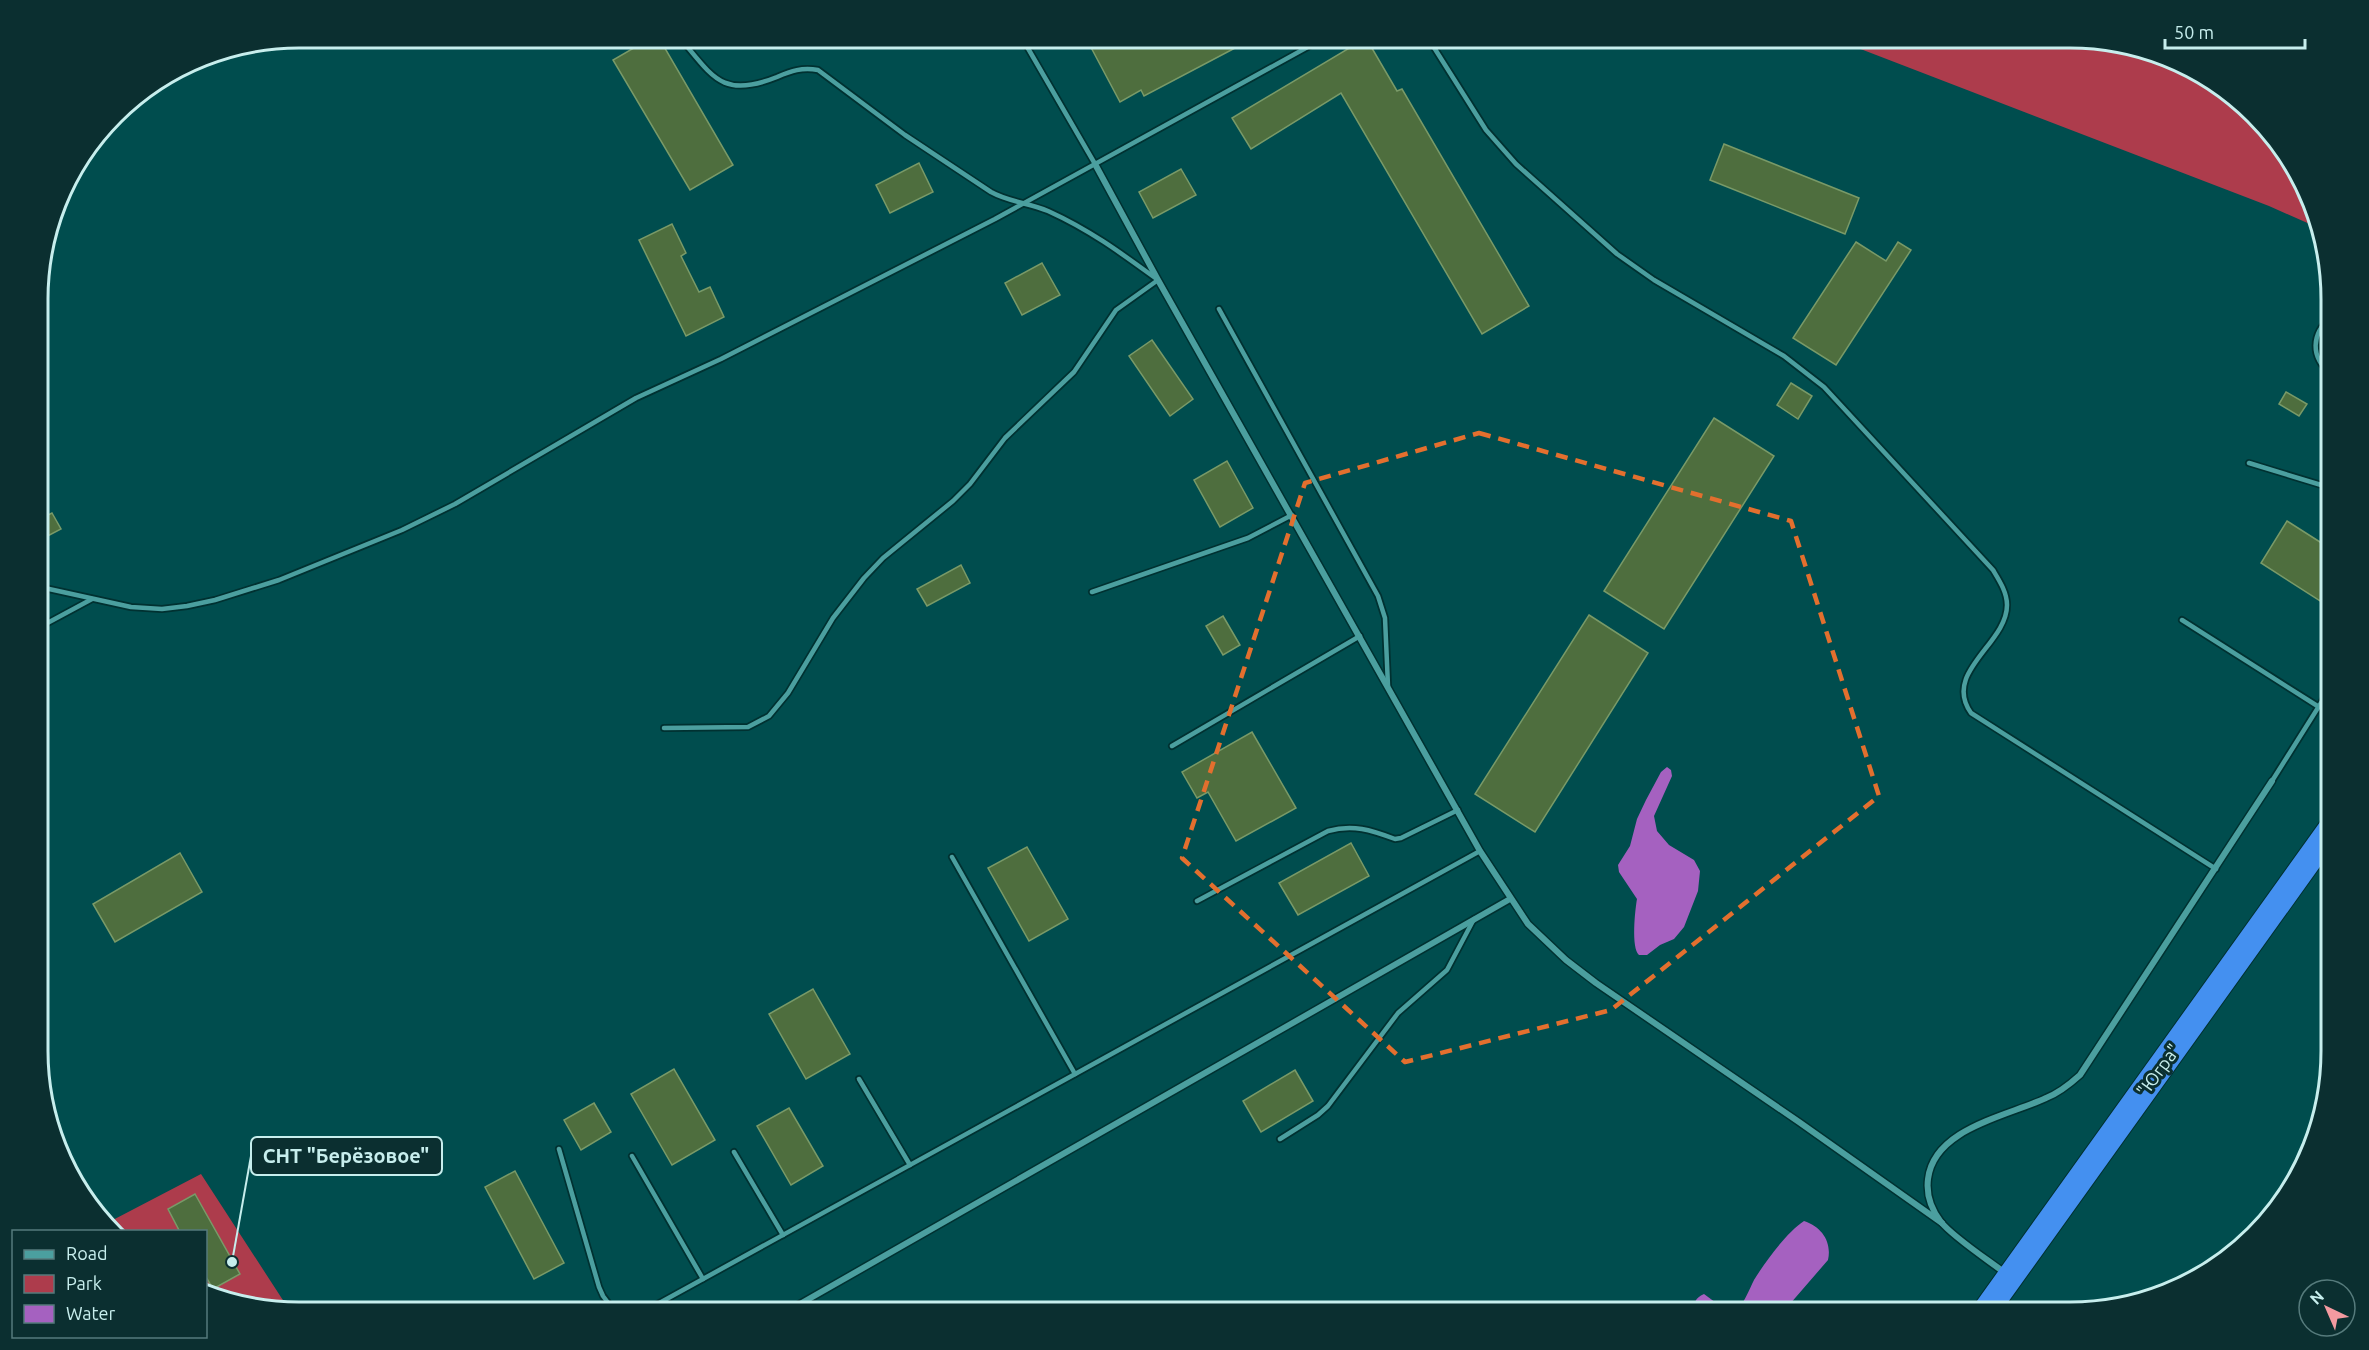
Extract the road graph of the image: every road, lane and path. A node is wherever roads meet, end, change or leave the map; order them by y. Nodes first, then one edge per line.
1 (689, 48) edge
2 (1028, 48) edge
3 (1306, 48) edge
4 (1434, 48) edge
5 (1095, 164) junction
6 (1024, 202) junction
7 (1158, 280) junction
8 (1219, 309) dead end
9 (2321, 328) edge
10 (2321, 362) edge
11 (2249, 462) dead end
12 (2321, 485) edge
13 (1292, 515) junction
14 (48, 588) edge
15 (1092, 592) dead end
16 (92, 599) junction
17 (2182, 620) dead end
18 (48, 623) edge
19 (1360, 636) junction
20 (1388, 686) junction
21 (2321, 703) edge
22 (2319, 706) junction
23 (664, 728) dead end
24 (1172, 746) dead end
25 (2272, 781) joint
26 (1458, 810) junction
27 (2321, 843) edge
28 (1480, 851) junction
29 (952, 857) dead end
30 (2216, 868) junction
31 (1510, 899) junction
32 (1197, 901) dead end
33 (1475, 919) junction
34 (1075, 1074) junction
35 (859, 1079) dead end
36 (1280, 1139) dead end
37 (559, 1149) dead end
38 (734, 1152) dead end
39 (632, 1156) dead end
40 (910, 1165) junction
41 (1942, 1223) junction
42 (783, 1235) junction
43 (2010, 1277) junction
44 (703, 1279) junction
45 (608, 1302) edge
46 (661, 1302) edge
47 (804, 1302) edge
48 (1992, 1302) edge

1 - 6 lane
2 - 5 lane
3 - 5 lane
4 - 30 lane
5 - 6 lane
5 - 7 street
6 - 7 lane
6 - 16 lane
7 - 13 street
7 - 23 lane
8 - 20 lane
9 - 10 lane
11 - 12 lane
13 - 15 lane
13 - 19 street
14 - 16 lane
16 - 18 lane
17 - 22 lane
19 - 20 street
19 - 24 lane
20 - 26 street
21 - 22 lane
22 - 25 lane
25 - 30 street
26 - 28 street
26 - 32 lane
27 - 43 highway, "Югра"
28 - 31 street
28 - 34 lane
29 - 34 lane
30 - 41 street
31 - 33 street
31 - 41 street
33 - 36 lane
33 - 47 street
34 - 40 lane
35 - 40 lane
37 - 45 lane
38 - 42 lane
39 - 44 lane
40 - 42 lane
41 - 43 street
42 - 44 lane
43 - 48 highway, "Югра"
44 - 46 lane

